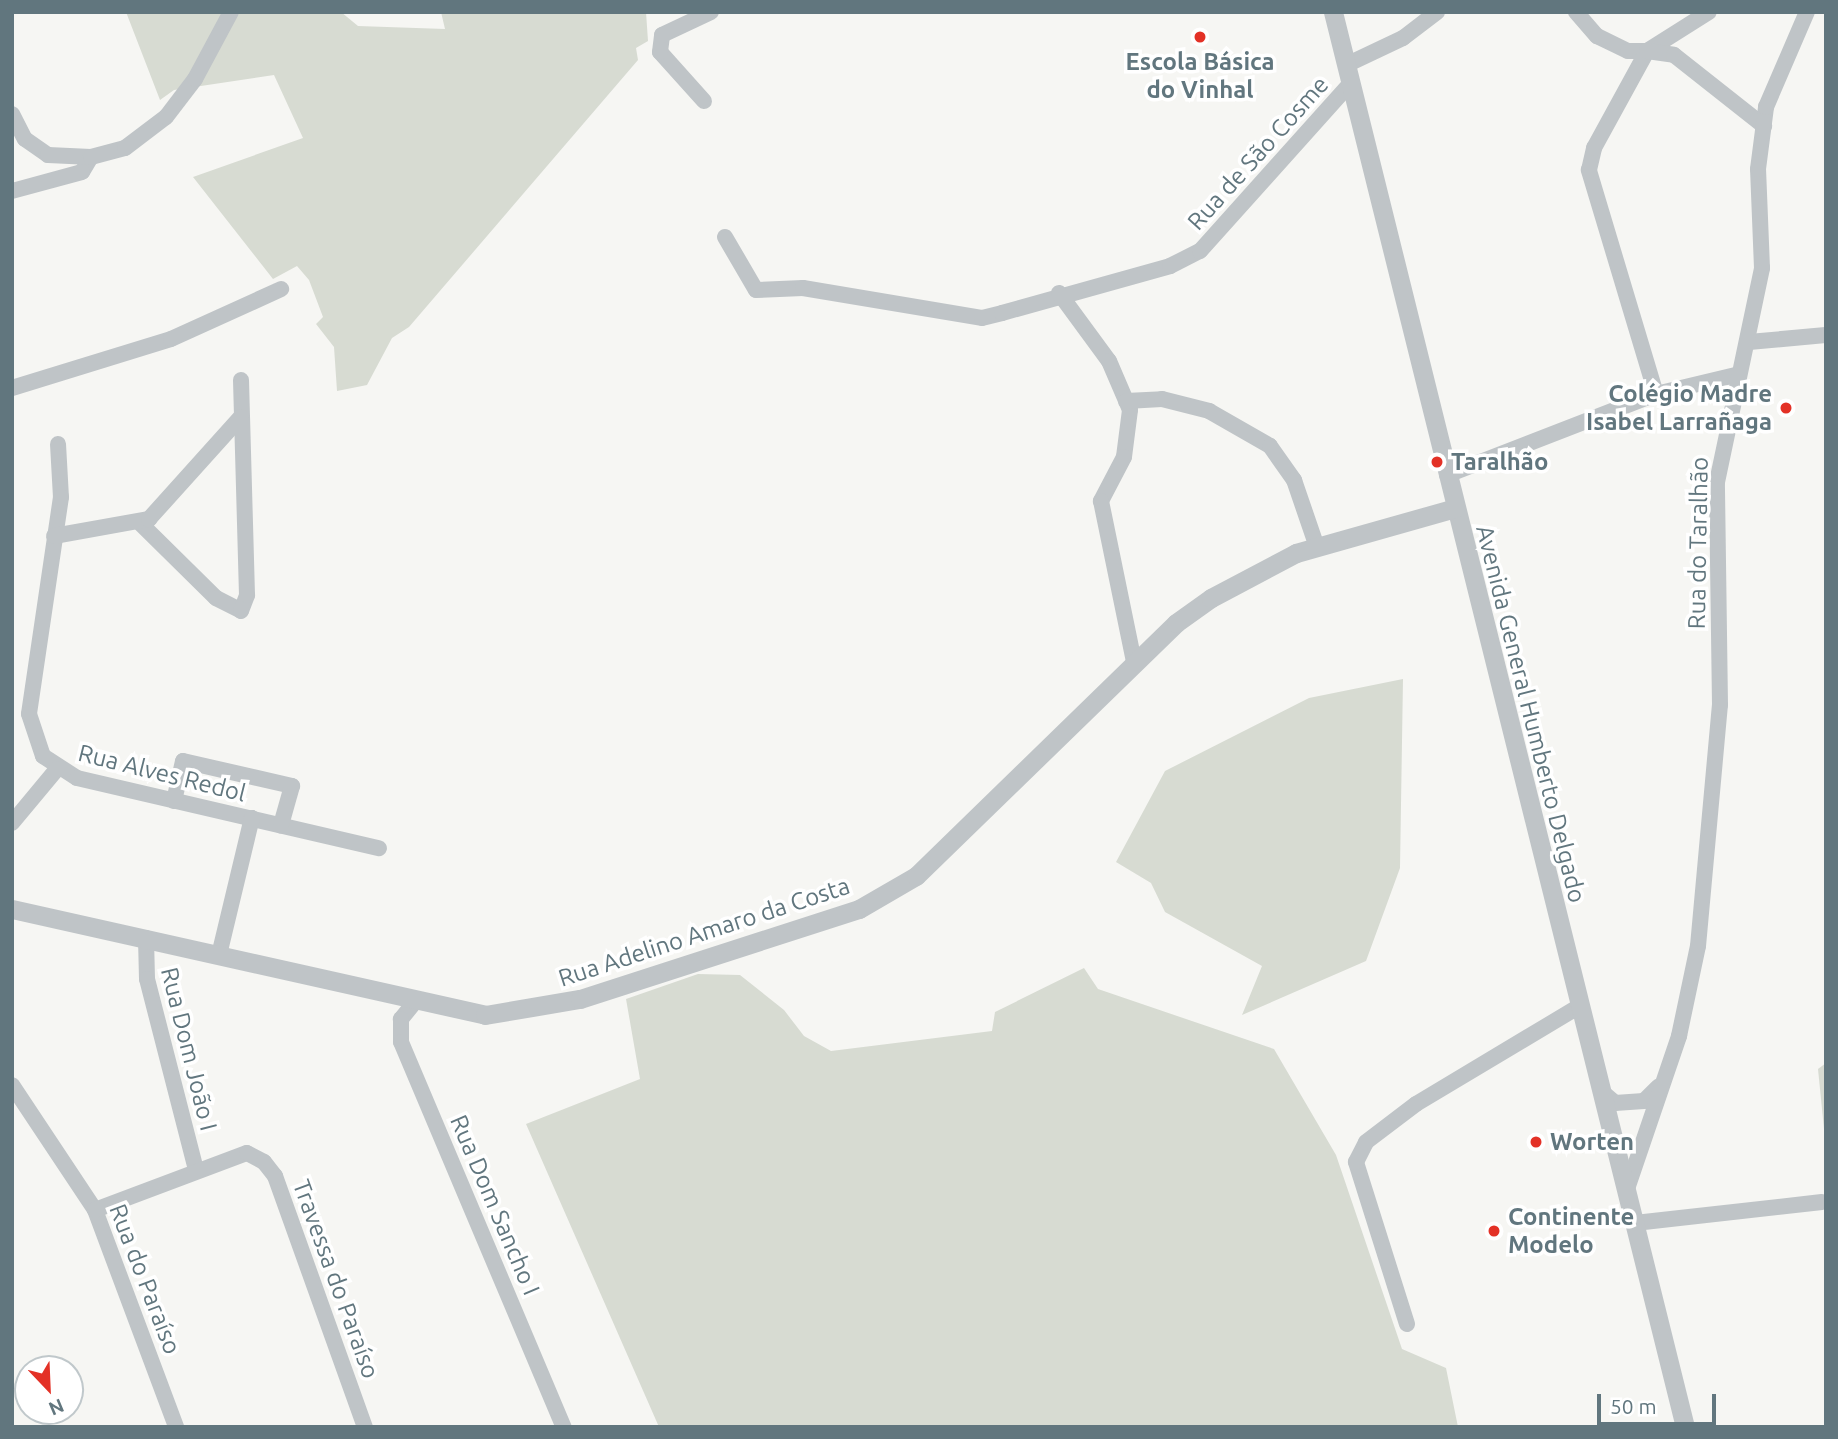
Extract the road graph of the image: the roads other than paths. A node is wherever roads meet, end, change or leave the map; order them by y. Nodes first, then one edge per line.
1 (231, 12) edge
2 (711, 12) edge
3 (1333, 12) edge
4 (1437, 12) edge
5 (1576, 12) edge
6 (1709, 12) edge
7 (1807, 12) edge
8 (1647, 51) junction
9 (1348, 75) junction
10 (704, 101) dead end
11 (12, 114) edge
12 (1764, 126) junction
13 (90, 157) junction
14 (12, 191) edge
15 (725, 236) dead end
16 (281, 289) dead end
17 (1059, 293) junction
18 (1826, 335) edge
19 (1749, 342) junction
20 (1739, 374) junction
21 (241, 380) dead end
22 (12, 388) edge
23 (1656, 394) junction
24 (1126, 401) junction
25 (241, 417) junction
26 (58, 444) dead end
27 (1447, 475) junction
28 (1455, 508) junction
29 (141, 524) junction
30 (54, 536) junction
31 (1317, 547) junction
32 (1134, 662) junction
33 (57, 769) junction
34 (174, 801) junction
35 (252, 818) junction
36 (12, 823) edge
37 (281, 825) junction
38 (379, 848) dead end
39 (12, 909) edge
40 (146, 938) junction
41 (219, 956) junction
42 (414, 1003) junction
43 (1580, 1006) junction
44 (1662, 1082) junction
45 (12, 1085) edge
46 (1602, 1092) junction
47 (196, 1170) junction
48 (1627, 1189) junction
49 (1822, 1202) dead end
50 (95, 1209) junction
51 (1635, 1223) junction
52 (1407, 1324) dead end
53 (176, 1427) edge
54 (365, 1427) edge
55 (564, 1427) edge
56 (1685, 1427) edge

1 - 13 street
2 - 10 street
3 - 9 street, Avenida General Humberto Delgado
4 - 9 street
5 - 8 street
6 - 8 street
7 - 12 street, Rua do Taralhão
8 - 12 street
8 - 23 street
9 - 17 street, Rua de São Cosme
9 - 27 street, Avenida General Humberto Delgado
11 - 13 street
12 - 19 street, Rua do Taralhão
13 - 14 street
15 - 17 street, Rua de São Cosme
16 - 22 street
17 - 24 street
18 - 19 street
19 - 20 street, Rua do Taralhão
20 - 23 street
20 - 44 street, Rua do Taralhão
21 - 25 street
23 - 27 street
24 - 31 street
24 - 32 street
25 - 29 street
25 - 29 street
26 - 30 street, Rua Alves Redol
27 - 28 street, Avenida General Humberto Delgado
28 - 31 street, Rua Adelino Amaro da Costa
28 - 43 street, Avenida General Humberto Delgado
29 - 30 street
30 - 33 street, Rua Alves Redol
31 - 32 street, Rua Adelino Amaro da Costa
32 - 42 street, Rua Adelino Amaro da Costa
33 - 34 street, Rua Alves Redol
33 - 36 street
34 - 35 street, Rua Alves Redol
34 - 37 street
35 - 37 street, Rua Alves Redol
35 - 41 street
37 - 38 street, Rua Alves Redol
39 - 40 street, Rua Adelino Amaro da Costa
40 - 41 street, Rua Adelino Amaro da Costa
40 - 47 street, Rua Dom João I
41 - 42 street, Rua Adelino Amaro da Costa
42 - 55 street, Rua Dom Sancho I
43 - 46 street, Avenida General Humberto Delgado
43 - 52 street
44 - 46 street
44 - 48 street, Rua do Taralhão
45 - 50 street, Rua do Paraíso
46 - 48 street, Avenida General Humberto Delgado
47 - 50 street, Travessa do Paraíso
47 - 54 street, Travessa do Paraíso
48 - 51 street, Avenida General Humberto Delgado
49 - 51 street
50 - 53 street, Rua do Paraíso
51 - 56 street, Avenida General Humberto Delgado

